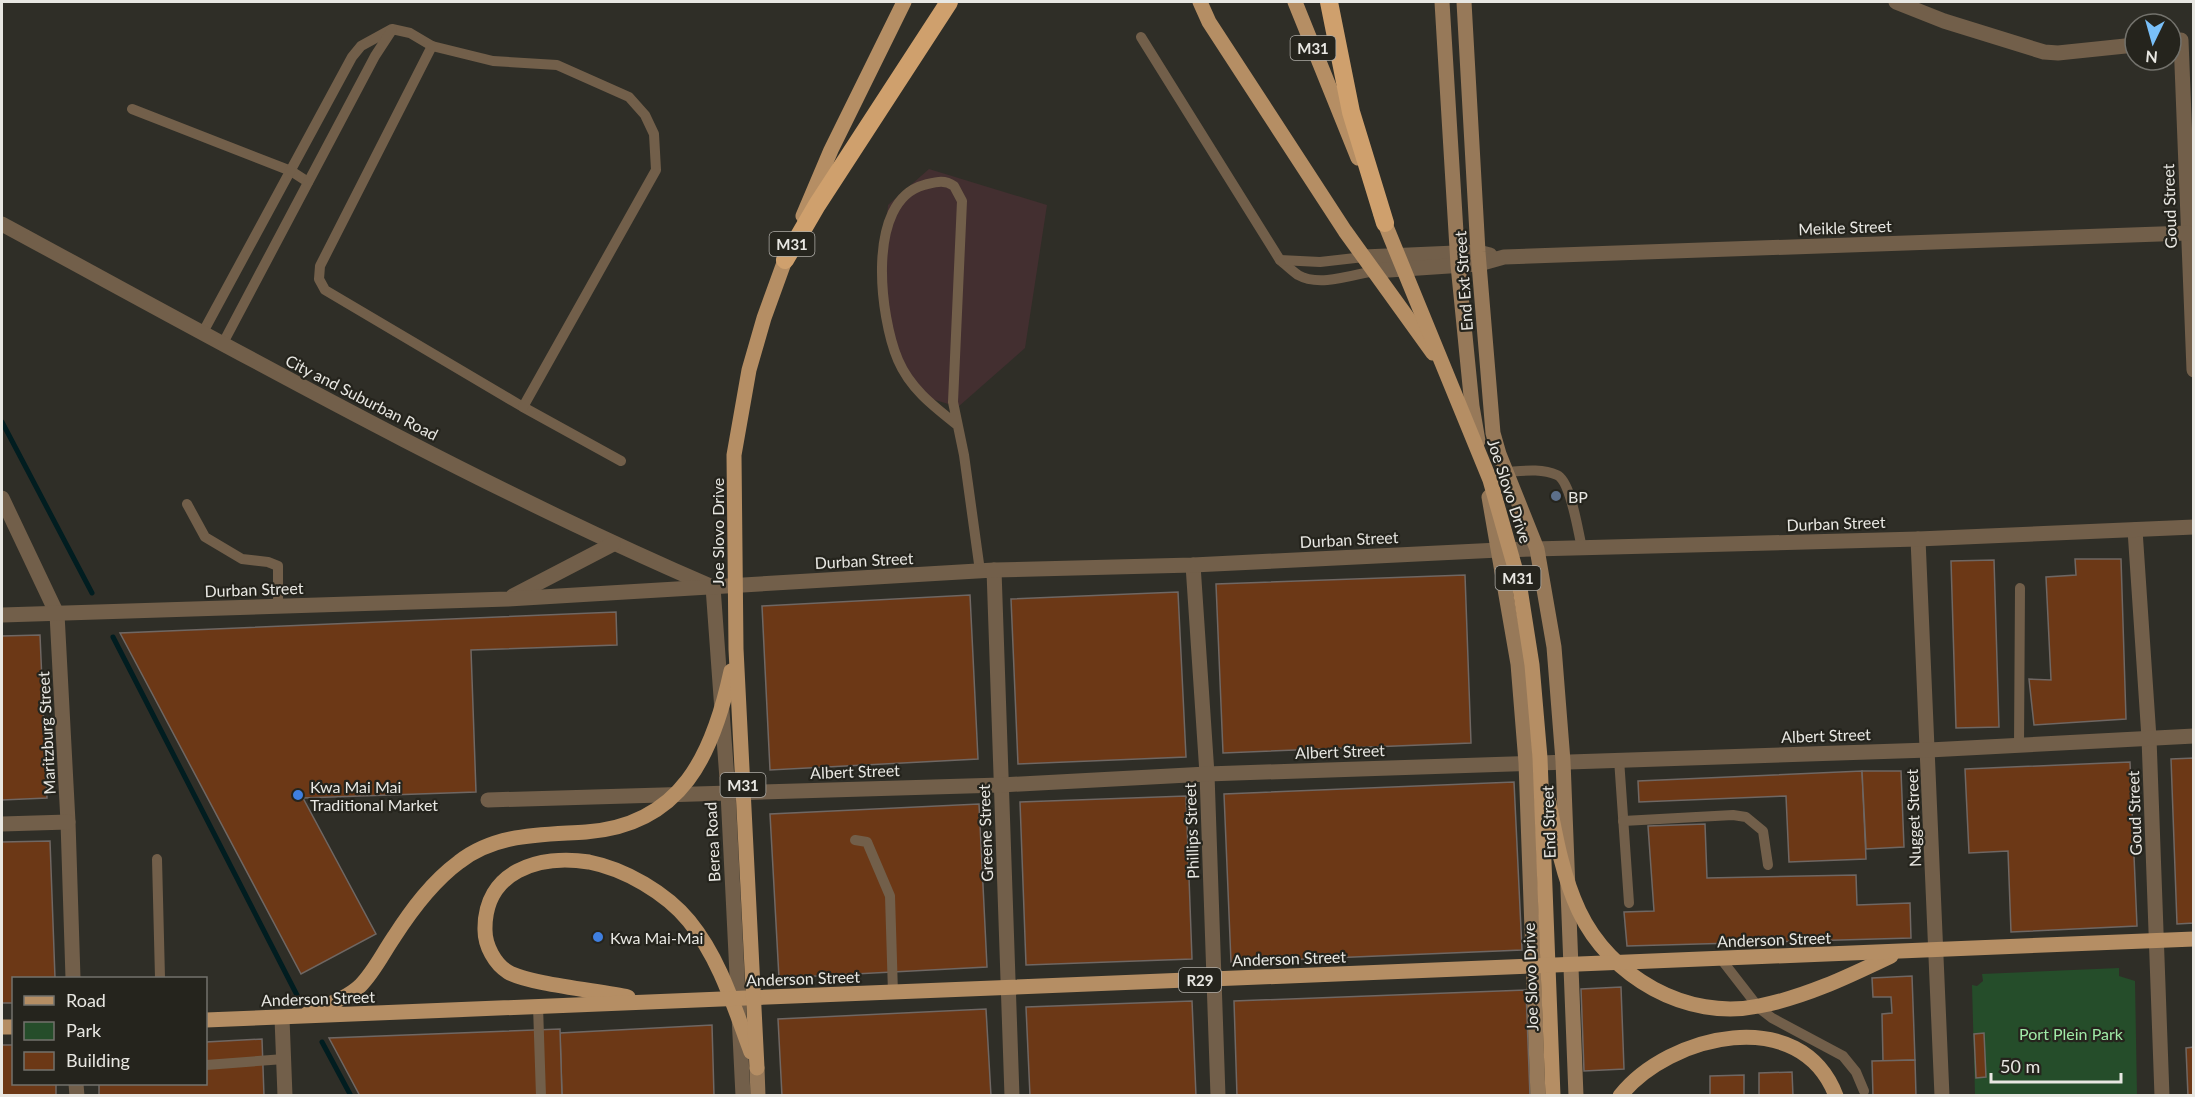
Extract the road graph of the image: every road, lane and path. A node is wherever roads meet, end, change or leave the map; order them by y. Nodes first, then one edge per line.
1 (904, 2) edge
2 (949, 2) edge
3 (1200, 2) edge
4 (1294, 2) edge
5 (1329, 2) edge
6 (1442, 2) edge
7 (1464, 2) edge
8 (1896, 2) edge
9 (392, 29) junction
10 (1141, 37) dead end
11 (432, 46) junction
12 (2123, 46) edge
13 (2183, 72) edge
14 (132, 109) dead end
15 (291, 171) junction
16 (308, 182) junction
17 (1385, 223) junction
18 (2, 224) edge
19 (2188, 233) junction
20 (1364, 257) junction
21 (1479, 258) junction
22 (1458, 259) junction
23 (785, 260) junction
24 (1280, 260) junction
25 (1374, 271) junction
26 (202, 334) junction
27 (222, 345) junction
28 (2193, 370) edge
29 (1472, 406) junction
30 (523, 407) junction
31 (956, 424) junction
32 (621, 461) dead end
33 (1506, 472) junction
34 (2, 498) edge
35 (187, 504) dead end
36 (2193, 527) edge
37 (2135, 530) junction
38 (1918, 539) junction
39 (613, 544) junction
40 (1582, 548) junction
41 (1537, 549) junction
42 (1499, 550) junction
43 (1193, 565) junction
44 (987, 570) junction
45 (713, 587) junction
46 (2020, 588) dead end
47 (508, 599) junction
48 (278, 606) junction
49 (57, 614) junction
50 (2, 615) edge
51 (736, 649) junction
52 (2193, 736) edge
53 (2149, 738) junction
54 (2019, 745) junction
55 (1929, 750) junction
56 (1619, 759) junction
57 (1533, 760) junction
58 (1563, 761) junction
59 (1207, 774) junction
60 (1001, 785) junction
61 (728, 793) junction
62 (488, 800) dead end
63 (1623, 821) junction
64 (68, 822) junction
65 (2, 824) edge
66 (855, 840) dead end
67 (157, 859) dead end
68 (1767, 865) dead end
69 (1629, 903) dead end
70 (2193, 939) edge
71 (2157, 940) junction
72 (1936, 951) junction
73 (1897, 953) junction
74 (1721, 959) junction
75 (1570, 965) junction
76 (1533, 966) junction
77 (73, 977) edge
78 (160, 977) edge
79 (1213, 979) junction
80 (1008, 988) junction
81 (893, 993) junction
82 (738, 999) junction
83 (652, 1001) junction
84 (538, 1006) junction
85 (289, 1017) junction
86 (207, 1020) edge
87 (284, 1059) junction
88 (207, 1065) edge
89 (757, 1068) junction
90 (1864, 1092) dead end
91 (285, 1095) edge
92 (541, 1095) edge
93 (743, 1095) edge
94 (758, 1095) edge
95 (1012, 1095) edge
96 (1218, 1095) edge
97 (1538, 1095) edge
98 (1553, 1095) edge
99 (1576, 1095) edge
100 (1620, 1095) edge
101 (1836, 1095) edge
102 (1942, 1095) edge
103 (2162, 1095) edge

1 - 23 main road, Joe Slovo Drive / M31
2 - 23 highway
3 - 20 main road
4 - 17 main road, Joe Slovo Drive / M31
5 - 17 highway
6 - 22 street, End Ext Street
7 - 21 street, End Ext Street
8 - 12 street
9 - 11 lane
9 - 15 lane
9 - 16 lane
10 - 24 lane
11 - 30 lane
11 - 30 lane
13 - 19 street, Goud Street
14 - 15 lane
15 - 16 lane
15 - 26 lane
16 - 27 lane
17 - 57 main road, Joe Slovo Drive / M31
18 - 26 street, City and Suburban Road
19 - 21 street, Meikle Street
19 - 28 street, Goud Street
20 - 22 street
20 - 24 lane
20 - 25 main road
21 - 22 street, Meikle Street
21 - 33 street, End Ext Street
22 - 25 street
22 - 29 street, End Ext Street
23 - 51 main road, Joe Slovo Drive / M31
24 - 25 lane
25 - 29 main road
26 - 27 street, City and Suburban Road
27 - 39 street, City and Suburban Road
29 - 42 street, End Ext Street
30 - 32 lane
31 - 31 lane
31 - 44 lane
33 - 40 lane
33 - 41 street, End Ext Street
34 - 49 street, Maritzburg Street
35 - 48 lane
36 - 37 street, Durban Street
37 - 38 street, Durban Street
37 - 53 street, Goud Street
38 - 40 street, Durban Street
38 - 55 street, Nugget Street
39 - 45 street, City and Suburban Road
39 - 47 street, Durban Street
40 - 41 street, Durban Street
41 - 42 street, Durban Street
41 - 58 street, End Street
42 - 43 street, Durban Street
42 - 57 street, End Street
43 - 44 street, Durban Street
43 - 59 street, Phillips Street
44 - 45 street, Durban Street
44 - 60 street, Greene Street
45 - 47 street, Durban Street
45 - 61 street, Berea Road
46 - 54 lane
47 - 48 street, Durban Street
48 - 49 street, Durban Street
49 - 50 street, Durban Street
49 - 64 street, Maritzburg Street
51 - 85 main road
51 - 89 main road, Joe Slovo Drive / M31
52 - 53 street, Albert Street
53 - 54 street, Albert Street
53 - 71 street, Goud Street
54 - 55 street, Albert Street
55 - 56 street, Albert Street
55 - 72 street, Nugget Street
56 - 58 street, Albert Street
56 - 63 lane
57 - 58 street, Albert Street
57 - 59 street, Albert Street
57 - 73 main road
57 - 76 street, End Street
57 - 98 main road, Joe Slovo Drive / M31
58 - 75 street, End Street
59 - 60 street, Albert Street
59 - 79 street, Phillips Street
60 - 61 street, Albert Street
60 - 80 street, Greene Street
61 - 62 street, Albert Street
61 - 82 street, Berea Road
63 - 68 lane
63 - 69 lane
64 - 65 street
64 - 77 street, Maritzburg Street
66 - 81 lane
67 - 78 lane
70 - 71 main road, Anderson Street / R29
71 - 72 main road, Anderson Street / R29
71 - 103 street, Goud Street
72 - 73 main road, Anderson Street / R29
72 - 102 street, Nugget Street
73 - 74 main road, Anderson Street / R29
74 - 75 main road, Anderson Street / R29
74 - 90 lane
75 - 76 main road, Anderson Street / R29
75 - 99 street, End Street
76 - 79 main road, Anderson Street / R29
76 - 97 street, End Street
79 - 80 main road, Anderson Street / R29
79 - 96 street, Phillips Street
80 - 81 main road, Anderson Street / R29
80 - 95 street, Greene Street
81 - 82 main road, Anderson Street / R29
82 - 83 main road, Anderson Street / R29
82 - 93 street, Berea Road
83 - 84 main road, Anderson Street / R29
83 - 89 main road
84 - 85 main road, Anderson Street / R29
84 - 92 lane
85 - 86 main road, Anderson Street / R29
85 - 87 street
87 - 88 lane
87 - 91 street
89 - 94 street, Joe Slovo Drive / M31
100 - 101 main road

